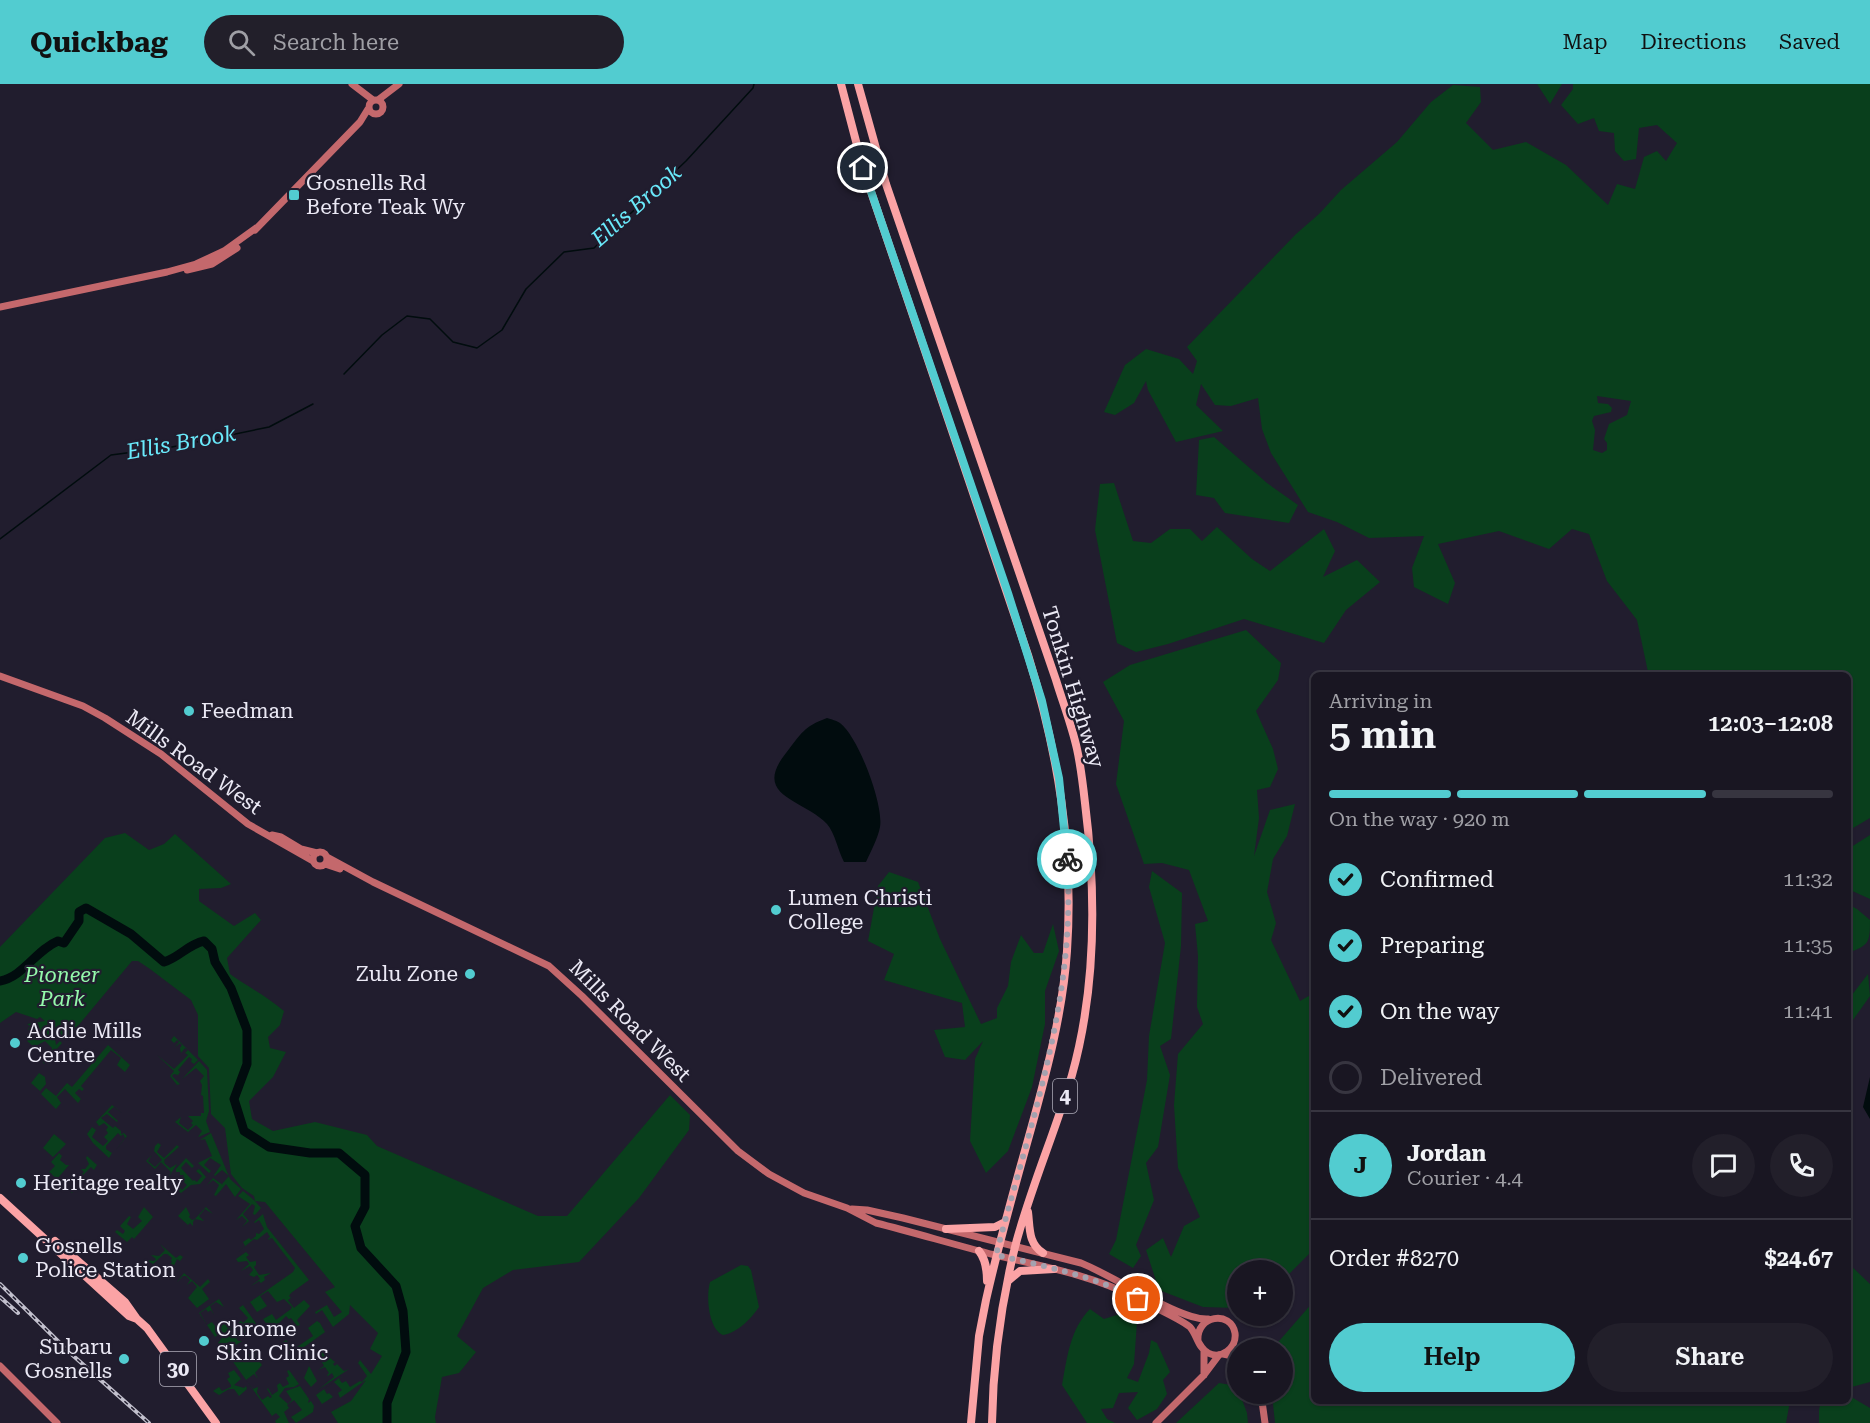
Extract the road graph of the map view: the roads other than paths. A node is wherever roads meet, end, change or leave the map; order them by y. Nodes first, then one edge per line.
1 (352, 84) edge
2 (399, 84) edge
3 (841, 84) edge
4 (858, 84) edge
5 (374, 105) junction
6 (0, 307) edge
7 (0, 676) edge
8 (269, 835) junction
9 (317, 853) junction
10 (326, 860) junction
11 (314, 861) junction
12 (0, 1191) edge
13 (0, 1198) edge
14 (1028, 1205) junction
15 (847, 1208) junction
16 (1005, 1222) junction
17 (946, 1229) junction
18 (1000, 1242) junction
19 (1016, 1246) junction
20 (979, 1251) junction
21 (1043, 1253) junction
22 (996, 1255) junction
23 (1012, 1259) junction
24 (1054, 1269) junction
25 (1008, 1282) junction
26 (986, 1300) junction
27 (1213, 1318) junction
28 (137, 1319) junction
29 (1235, 1338) edge
30 (1198, 1341) junction
31 (1204, 1350) junction
32 (1227, 1351) edge
33 (1221, 1355) junction
34 (1227, 1356) edge
35 (0, 1366) edge
36 (1204, 1375) junction
37 (1262, 1404) edge
38 (57, 1423) edge
39 (216, 1423) edge
40 (971, 1423) edge
41 (992, 1423) edge
42 (1156, 1423) edge
43 (1265, 1423) edge

1 - 5 main road
2 - 5 main road
3 - 16 highway, Tonkin Highway / 4
4 - 14 highway, Tonkin Highway / 4
5 - 6 main road
7 - 8 main road, Mills Road West
8 - 9 main road, Mills Road West
8 - 11 main road, Mills Road West
9 - 10 main road
9 - 11 main road
10 - 11 main road
10 - 15 main road, Mills Road West
12 - 28 highway, 30
13 - 28 highway, 30
14 - 19 highway, Tonkin Highway / 4
14 - 21 highway
15 - 17 main road, Mills Road West
15 - 20 main road, Mills Road West
16 - 17 highway
16 - 18 highway, Tonkin Highway / 4
17 - 18 main road, Mills Road West
18 - 19 main road, Mills Road West
18 - 22 highway, Tonkin Highway / 4
19 - 21 main road, Mills Road West
19 - 23 highway, Tonkin Highway / 4
20 - 22 main road, Mills Road West
20 - 26 highway
21 - 27 main road, Mills Road West
22 - 23 main road, Mills Road West
22 - 26 highway, Tonkin Highway / 4
23 - 24 main road, Mills Road West
23 - 25 highway, Tonkin Highway / 4
24 - 25 highway
24 - 30 main road, Mills Road West
25 - 41 highway, Tonkin Highway / 4
26 - 40 highway, Tonkin Highway / 4
27 - 29 main road
27 - 30 main road
28 - 39 highway, 30
30 - 31 main road
31 - 33 main road
31 - 36 main road
32 - 33 main road
33 - 34 main road
33 - 36 main road
35 - 38 main road
36 - 42 main road
37 - 43 main road

